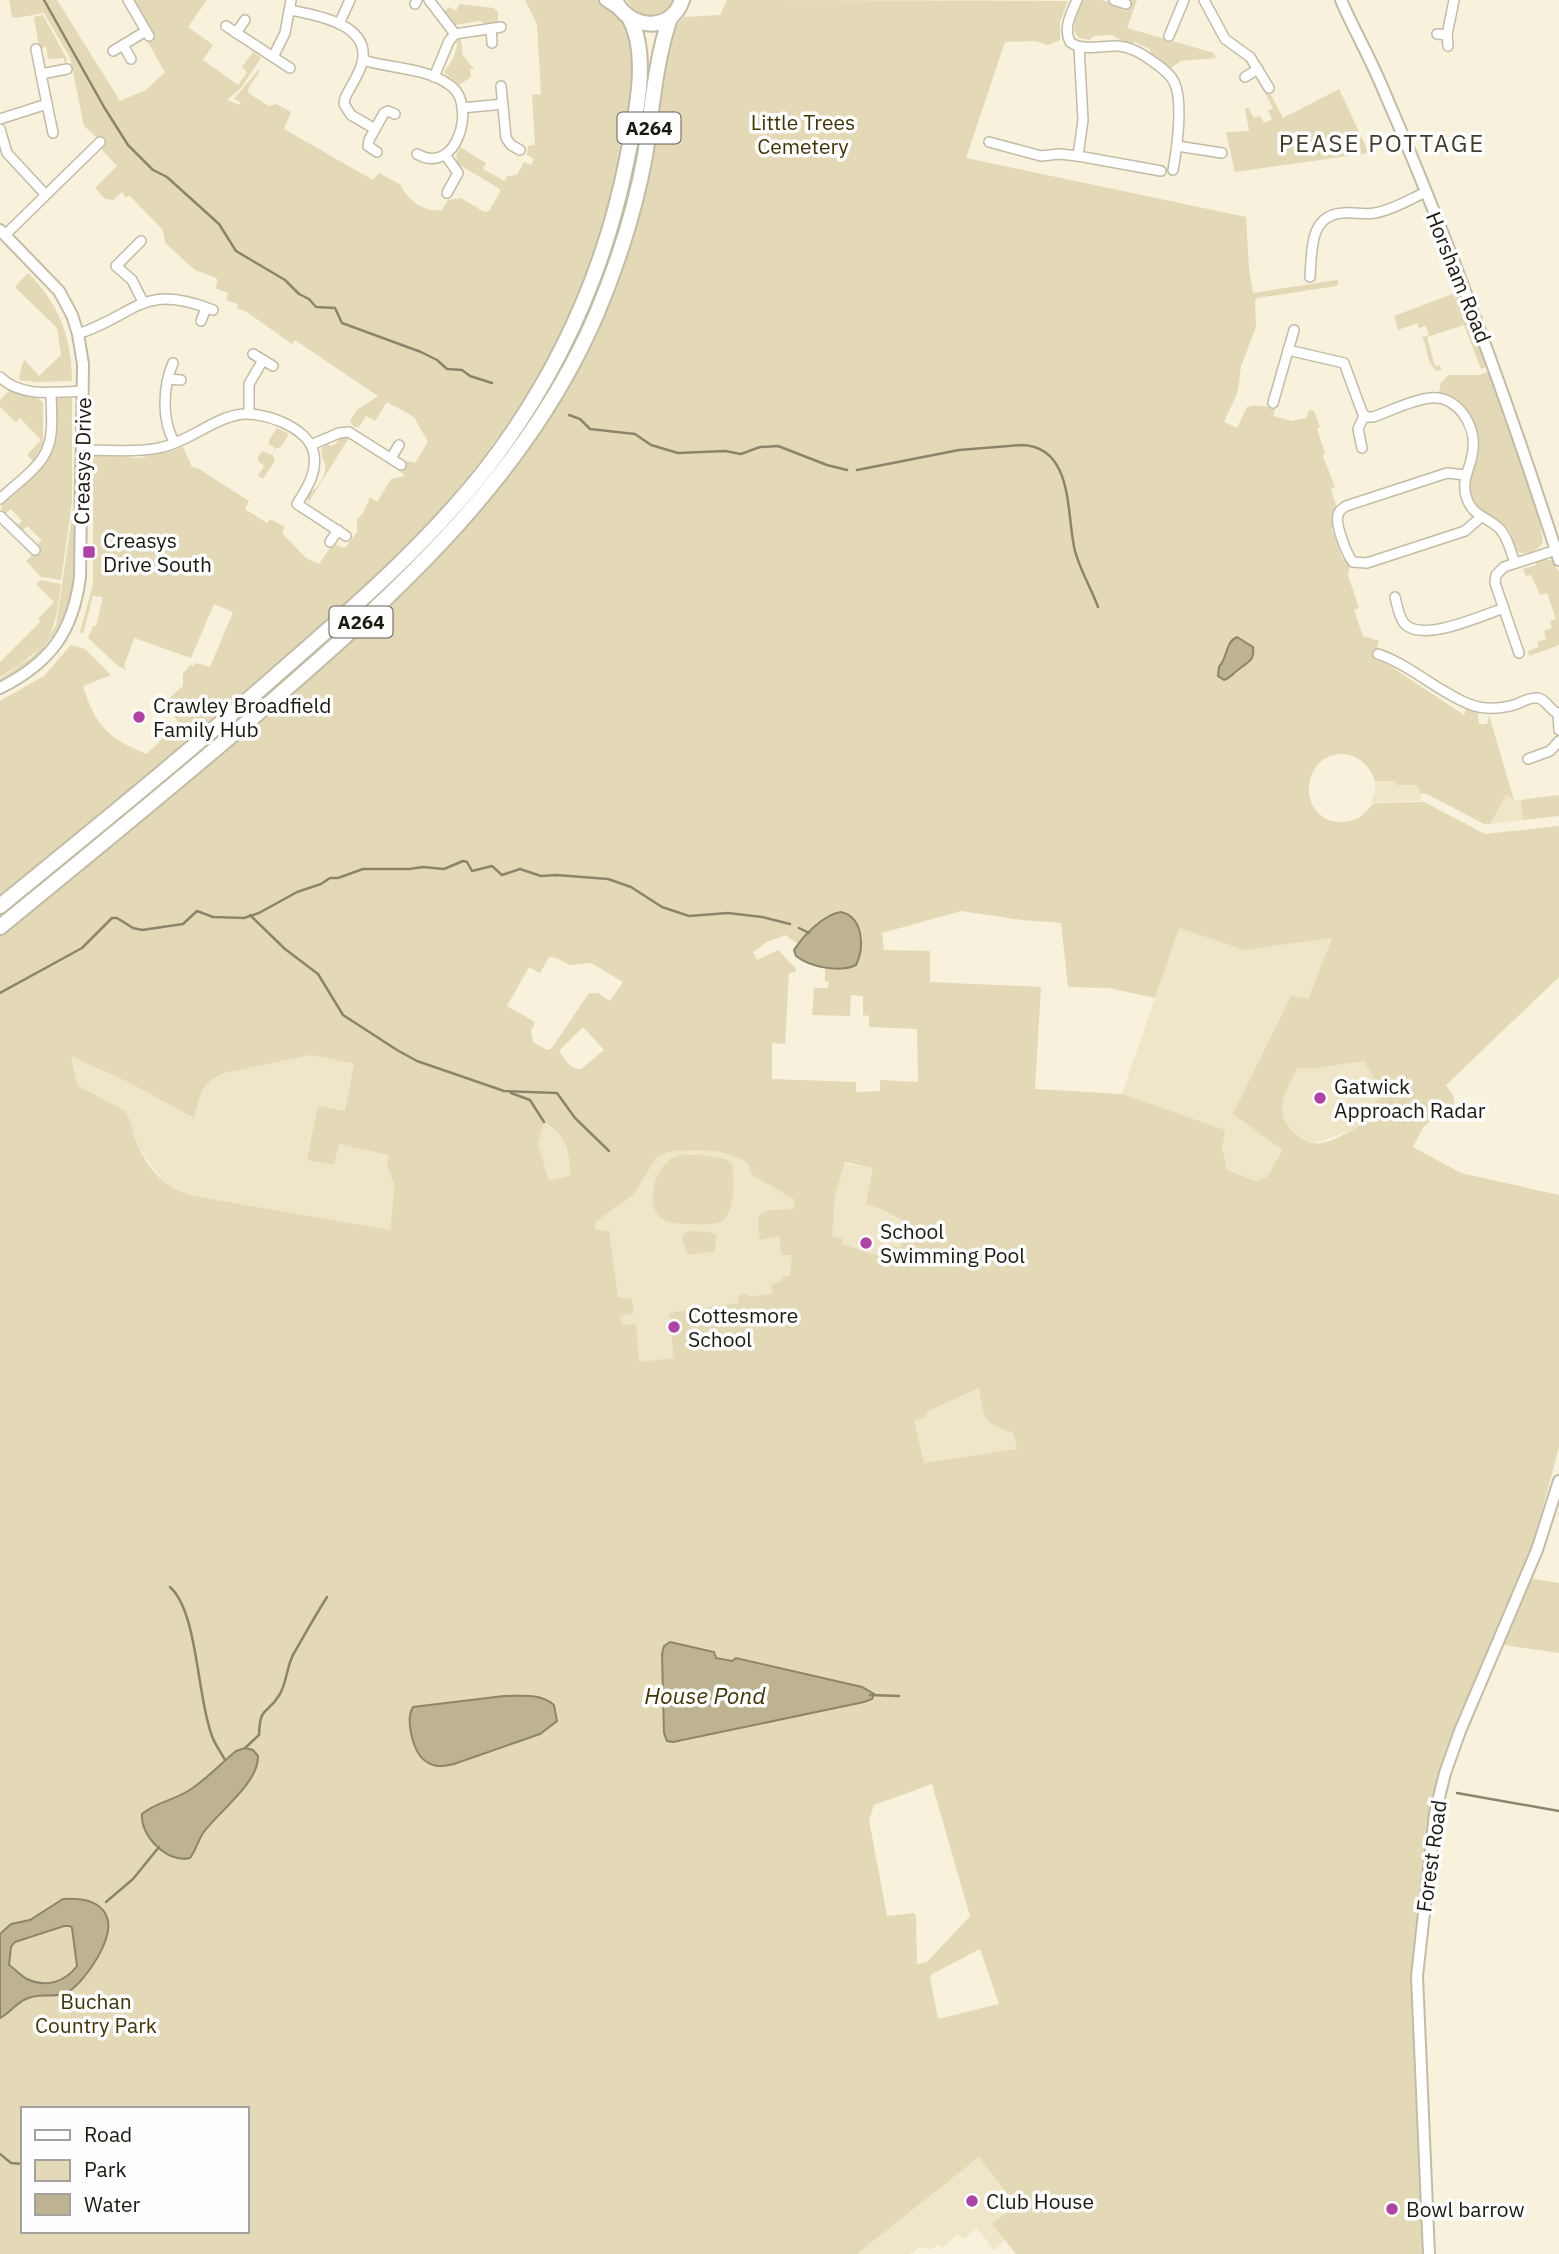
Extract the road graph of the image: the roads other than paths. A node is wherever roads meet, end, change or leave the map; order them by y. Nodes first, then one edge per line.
1 (128, 0) edge
2 (349, 0) edge
3 (429, 0) edge
4 (605, 0) edge
5 (682, 0) edge
6 (1077, 0) edge
7 (1114, 0) edge
8 (1184, 0) edge
9 (1204, 0) edge
10 (1341, 0) edge
11 (1454, 0) edge
12 (1126, 4) dead end
13 (291, 5) edge
14 (622, 10) edge
15 (670, 18) junction
16 (245, 20) dead end
17 (339, 24) junction
18 (226, 26) dead end
19 (236, 33) junction
20 (455, 34) junction
21 (1437, 34) dead end
22 (1447, 35) junction
23 (1169, 36) dead end
24 (492, 43) dead end
25 (123, 45) junction
26 (1079, 47) junction
27 (1448, 47) dead end
28 (36, 49) dead end
29 (113, 51) dead end
30 (273, 57) junction
31 (131, 59) dead end
32 (363, 60) junction
33 (290, 68) dead end
34 (67, 69) dead end
35 (1258, 69) junction
36 (41, 74) junction
37 (434, 77) junction
38 (1245, 77) dead end
39 (501, 86) dead end
40 (1268, 87) dead end
41 (47, 104) junction
42 (503, 104) junction
43 (462, 108) junction
44 (395, 114) dead end
45 (0, 119) edge
46 (375, 128) junction
47 (0, 129) edge
48 (53, 133) dead end
49 (100, 142) dead end
50 (989, 142) dead end
51 (1177, 146) junction
52 (520, 150) dead end
53 (377, 152) dead end
54 (417, 153) dead end
55 (1222, 153) dead end
56 (446, 156) junction
57 (1078, 156) junction
58 (1173, 170) dead end
59 (1161, 171) dead end
60 (1426, 192) junction
61 (447, 193) dead end
62 (45, 194) junction
63 (3, 232) edge
64 (141, 241) dead end
65 (1310, 277) dead end
66 (143, 302) junction
67 (201, 321) dead end
68 (1294, 330) dead end
69 (78, 334) junction
70 (1288, 351) junction
71 (253, 354) dead end
72 (263, 360) junction
73 (173, 363) dead end
74 (273, 366) dead end
75 (0, 377) edge
76 (167, 379) junction
77 (181, 380) dead end
78 (83, 391) junction
79 (51, 392) junction
80 (1273, 404) dead end
81 (249, 414) junction
82 (1364, 416) junction
83 (175, 443) junction
84 (311, 445) junction
85 (399, 445) dead end
86 (1362, 448) dead end
87 (82, 450) junction
88 (391, 458) junction
89 (401, 465) dead end
90 (1465, 475) junction
91 (0, 499) edge
92 (298, 504) junction
93 (290, 514) dead end
94 (0, 516) edge
95 (1480, 517) junction
96 (330, 542) dead end
97 (35, 550) dead end
98 (1557, 555) edge
99 (1514, 563) junction
100 (1395, 597) dead end
101 (1504, 608) junction
102 (1519, 653) dead end
103 (1378, 654) dead end
104 (0, 688) edge
105 (1559, 714) edge
106 (1559, 730) edge
107 (1559, 742) edge
108 (1528, 759) dead end
109 (0, 905) edge
110 (0, 927) edge
111 (1559, 1481) edge
112 (1429, 2254) edge

1 - 25 street
2 - 17 street
3 - 20 street
4 - 14 street
5 - 15 highway
6 - 26 street
7 - 12 street
8 - 23 street
9 - 35 street
10 - 60 street, Horsham Road
11 - 22 street
13 - 17 street
13 - 30 street
14 - 15 highway
14 - 109 highway, A264
15 - 110 highway, A264
16 - 19 street
17 - 32 street
18 - 19 street
19 - 30 street
20 - 24 street
20 - 37 street
21 - 22 street
22 - 27 street
25 - 29 street
25 - 31 street
26 - 51 street
26 - 57 street
28 - 36 street
30 - 33 street
32 - 37 street
32 - 46 street
34 - 36 street
35 - 38 street
35 - 40 street
36 - 41 street
37 - 43 street
39 - 42 street
41 - 45 street
41 - 48 street
42 - 43 street
42 - 52 street
43 - 56 street
44 - 46 street
46 - 53 street
47 - 62 street
49 - 62 street
50 - 57 street
51 - 55 street
51 - 58 street
54 - 56 street
56 - 61 street
57 - 59 street
60 - 65 street
60 - 98 street, Horsham Road
62 - 63 street
63 - 69 street, Creasys Drive
64 - 66 street
66 - 67 street
66 - 69 street
68 - 70 street
69 - 78 street, Creasys Drive
70 - 80 street
70 - 82 street
71 - 72 street
72 - 74 street
72 - 81 street
73 - 76 street
75 - 79 street
76 - 77 street
76 - 83 street
78 - 79 street
78 - 87 street, Creasys Drive
79 - 91 street
81 - 83 street
81 - 84 street
82 - 86 street
82 - 90 street
83 - 87 street
84 - 88 street
84 - 92 street
85 - 88 street
87 - 104 street, Creasys Drive
88 - 89 street
90 - 95 street
90 - 95 street
92 - 93 street
92 - 96 street
94 - 97 street
95 - 99 street
98 - 99 street
99 - 101 street
100 - 101 street
101 - 102 street
103 - 105 street
105 - 106 street
107 - 108 street
111 - 112 street, Forest Road

